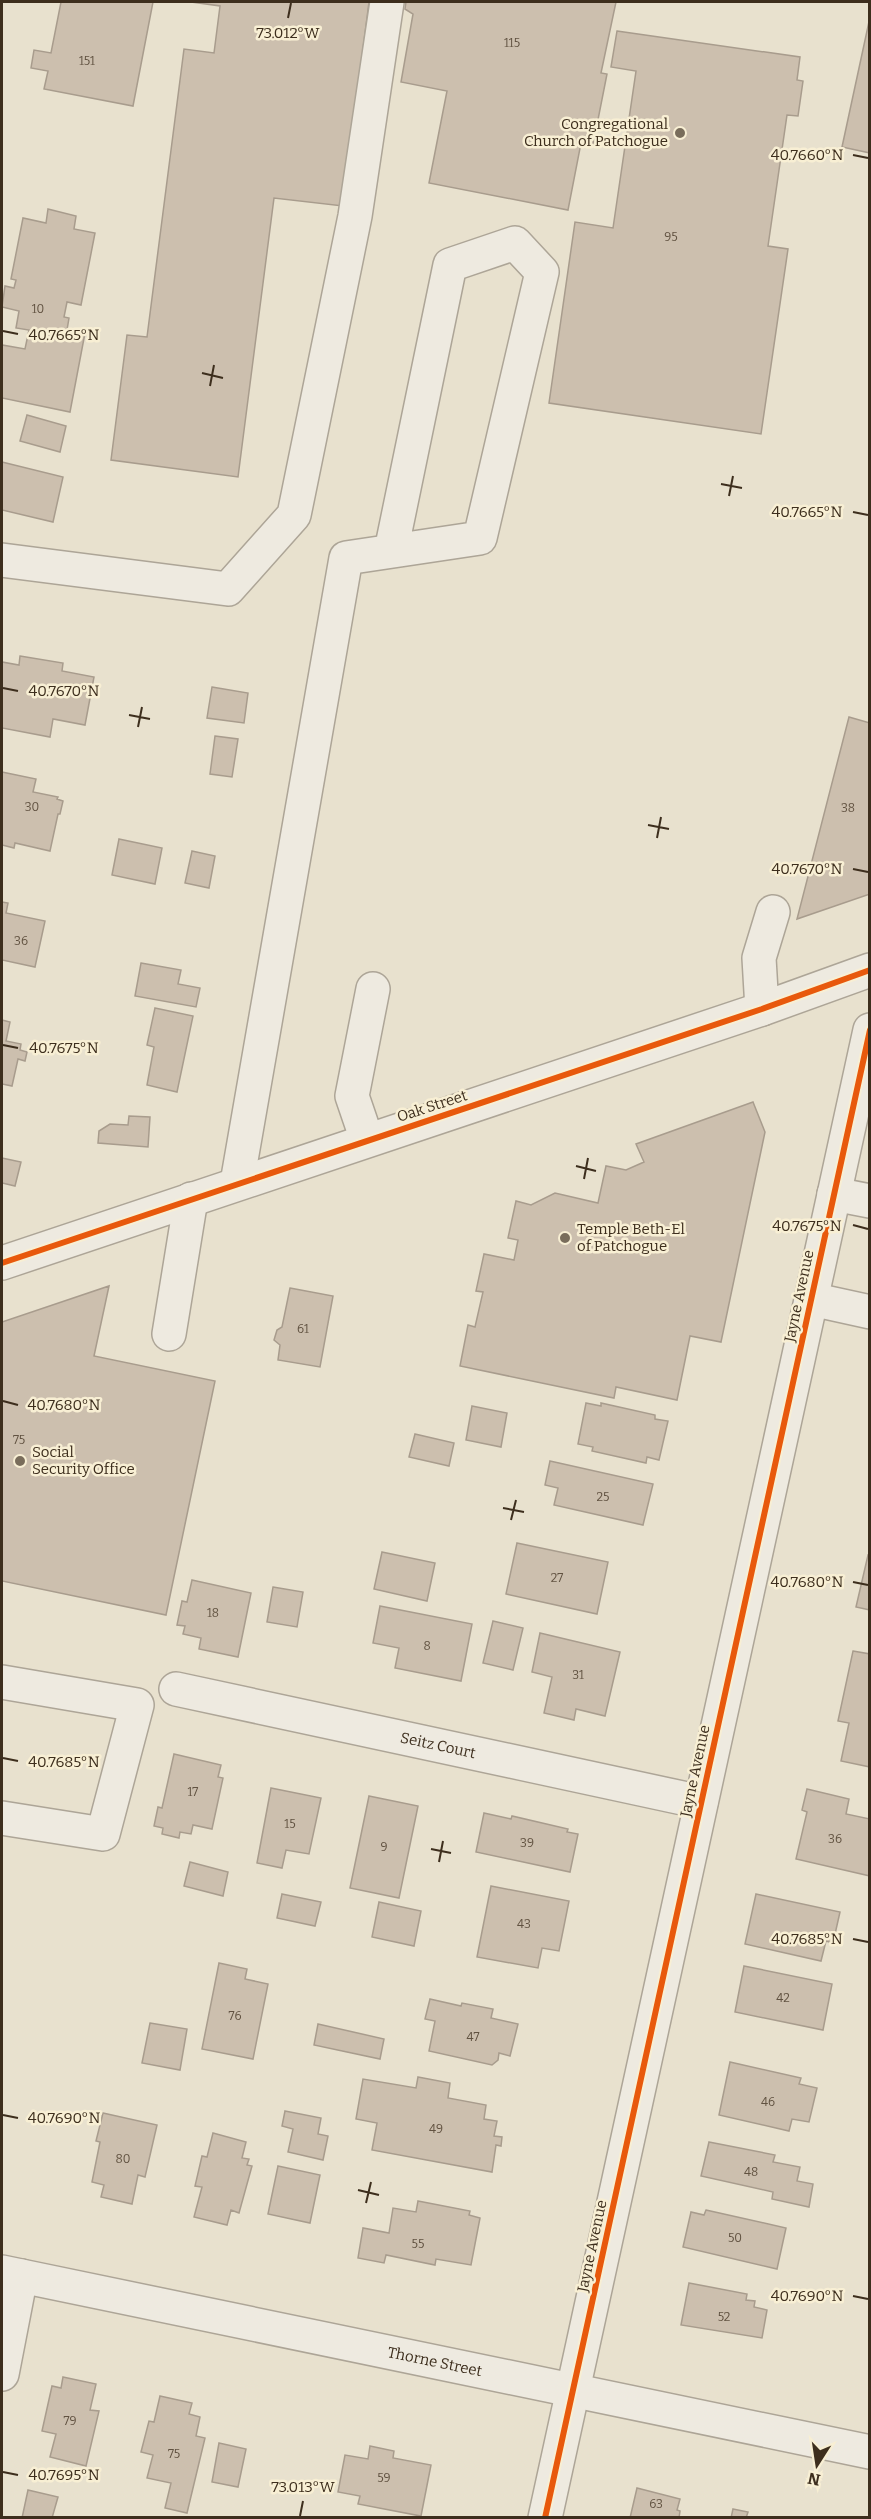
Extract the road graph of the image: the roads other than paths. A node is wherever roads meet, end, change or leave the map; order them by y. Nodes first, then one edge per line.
1 (387, 2) edge
2 (391, 551) junction
3 (2, 560) edge
4 (772, 912) dead end
5 (870, 970) edge
6 (373, 988) dead end
7 (762, 1009) junction
8 (870, 1029) edge
9 (367, 1140) junction
10 (237, 1183) junction
11 (834, 1194) junction
12 (191, 1199) junction
13 (870, 1201) edge
14 (2, 1263) edge
15 (811, 1299) junction
16 (870, 1311) edge
17 (169, 1334) dead end
18 (2, 1682) edge
19 (176, 1689) dead end
20 (701, 1802) junction
21 (2, 1818) edge
22 (11, 2274) edge
23 (2, 2374) edge
24 (573, 2390) junction
25 (870, 2452) edge
26 (545, 2517) edge

1 - 3 street
2 - 2 street
2 - 10 street
4 - 7 street
5 - 7 street, Oak Street
6 - 9 street
7 - 9 street, Oak Street
8 - 11 street, Jayne Avenue
9 - 10 street, Oak Street
10 - 12 street, Oak Street
11 - 13 street
11 - 15 street, Jayne Avenue
12 - 14 street, Oak Street
12 - 17 street
15 - 16 street
15 - 20 street, Jayne Avenue
18 - 21 street
19 - 20 street, Seitz Court
20 - 24 street, Jayne Avenue
22 - 23 street
22 - 24 street, Thorne Street
24 - 25 street, Thorne Street
24 - 26 street, Jayne Avenue

